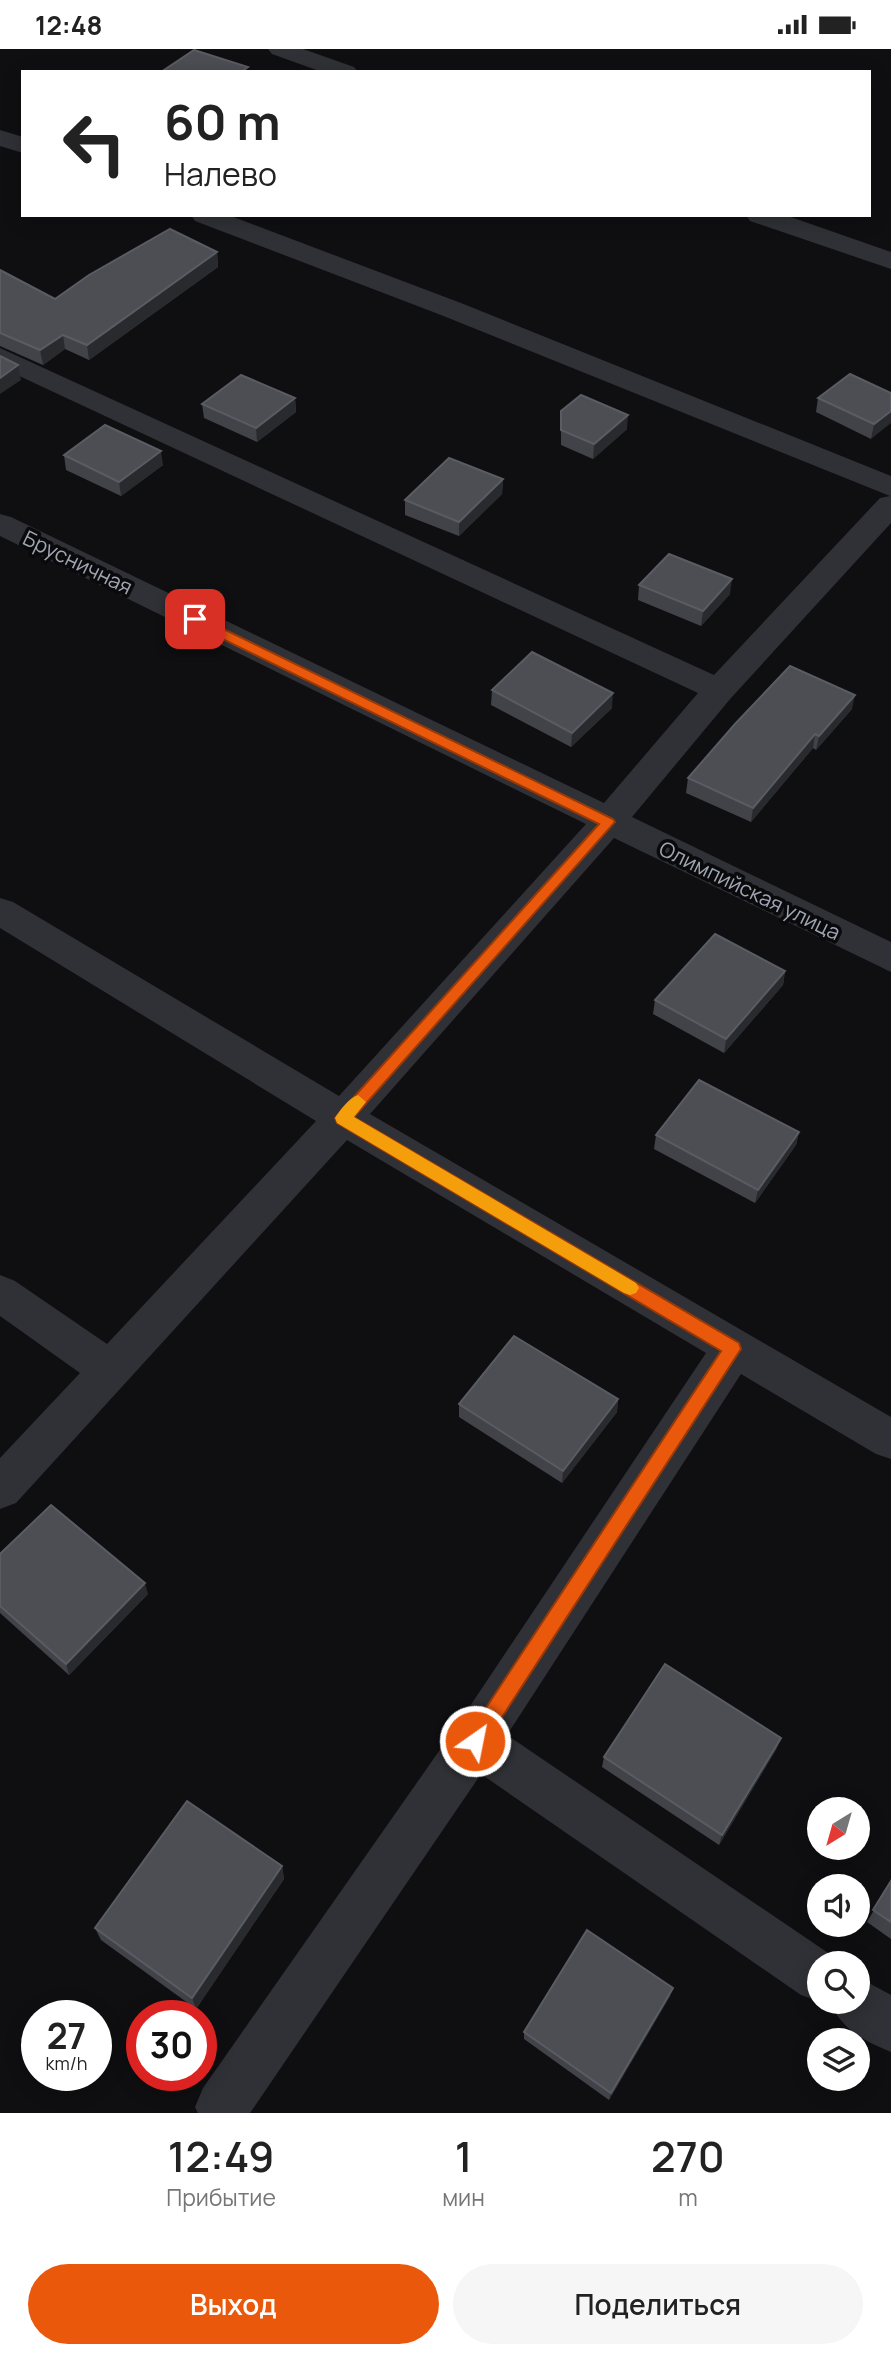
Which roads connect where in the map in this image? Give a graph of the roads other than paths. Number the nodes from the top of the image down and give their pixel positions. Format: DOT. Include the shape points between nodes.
graph roads {
  1 [pos="280,49"];
  2 [pos="340,70"];
  3 [pos="0,137"];
  4 [pos="21,145"];
  5 [pos="209,217"];
  6 [pos="765,217"];
  7 [pos="891,261"];
  8 [pos="0,356"];
  9 [pos="891,487"];
  10 [pos="891,505"];
  11 [pos="0,524"];
  12 [pos="719,690"];
  13 [pos="608,822"];
  14 [pos="0,911"];
  15 [pos="891,958"];
  16 [pos="343,1118"];
  17 [pos="0,1293"];
  18 [pos="733,1349"];
  19 [pos="110,1370"];
  20 [pos="891,1440"];
  21 [pos="0,1489"];
  22 [pos="475,1741"];
  23 [pos="807,1969"];
  24 [pos="870,2012"];
  25 [pos="891,2026"];
  26 [pos="222,2107"];
  1 -- 2 [label="street"];
  3 -- 4 [label="street"];
  5 -- 9 [label="street"];
  6 -- 7 [label="street"];
  8 -- 12 [label="street"];
  10 -- 12 [label="street"];
  11 -- 13 [label="street, Брусничная"];
  12 -- 13 [label="street"];
  13 -- 15 [label="street, Олимпийская улица"];
  13 -- 16 [label="street"];
  14 -- 16 [label="street"];
  16 -- 18 [label="street"];
  16 -- 19 [label="street"];
  17 -- 19 [label="street"];
  18 -- 20 [label="street"];
  18 -- 22 [label="street"];
  19 -- 21 [label="street"];
  22 -- 23 [label="street"];
  22 -- 26 [label="street"];
  24 -- 25 [label="street"];
}
